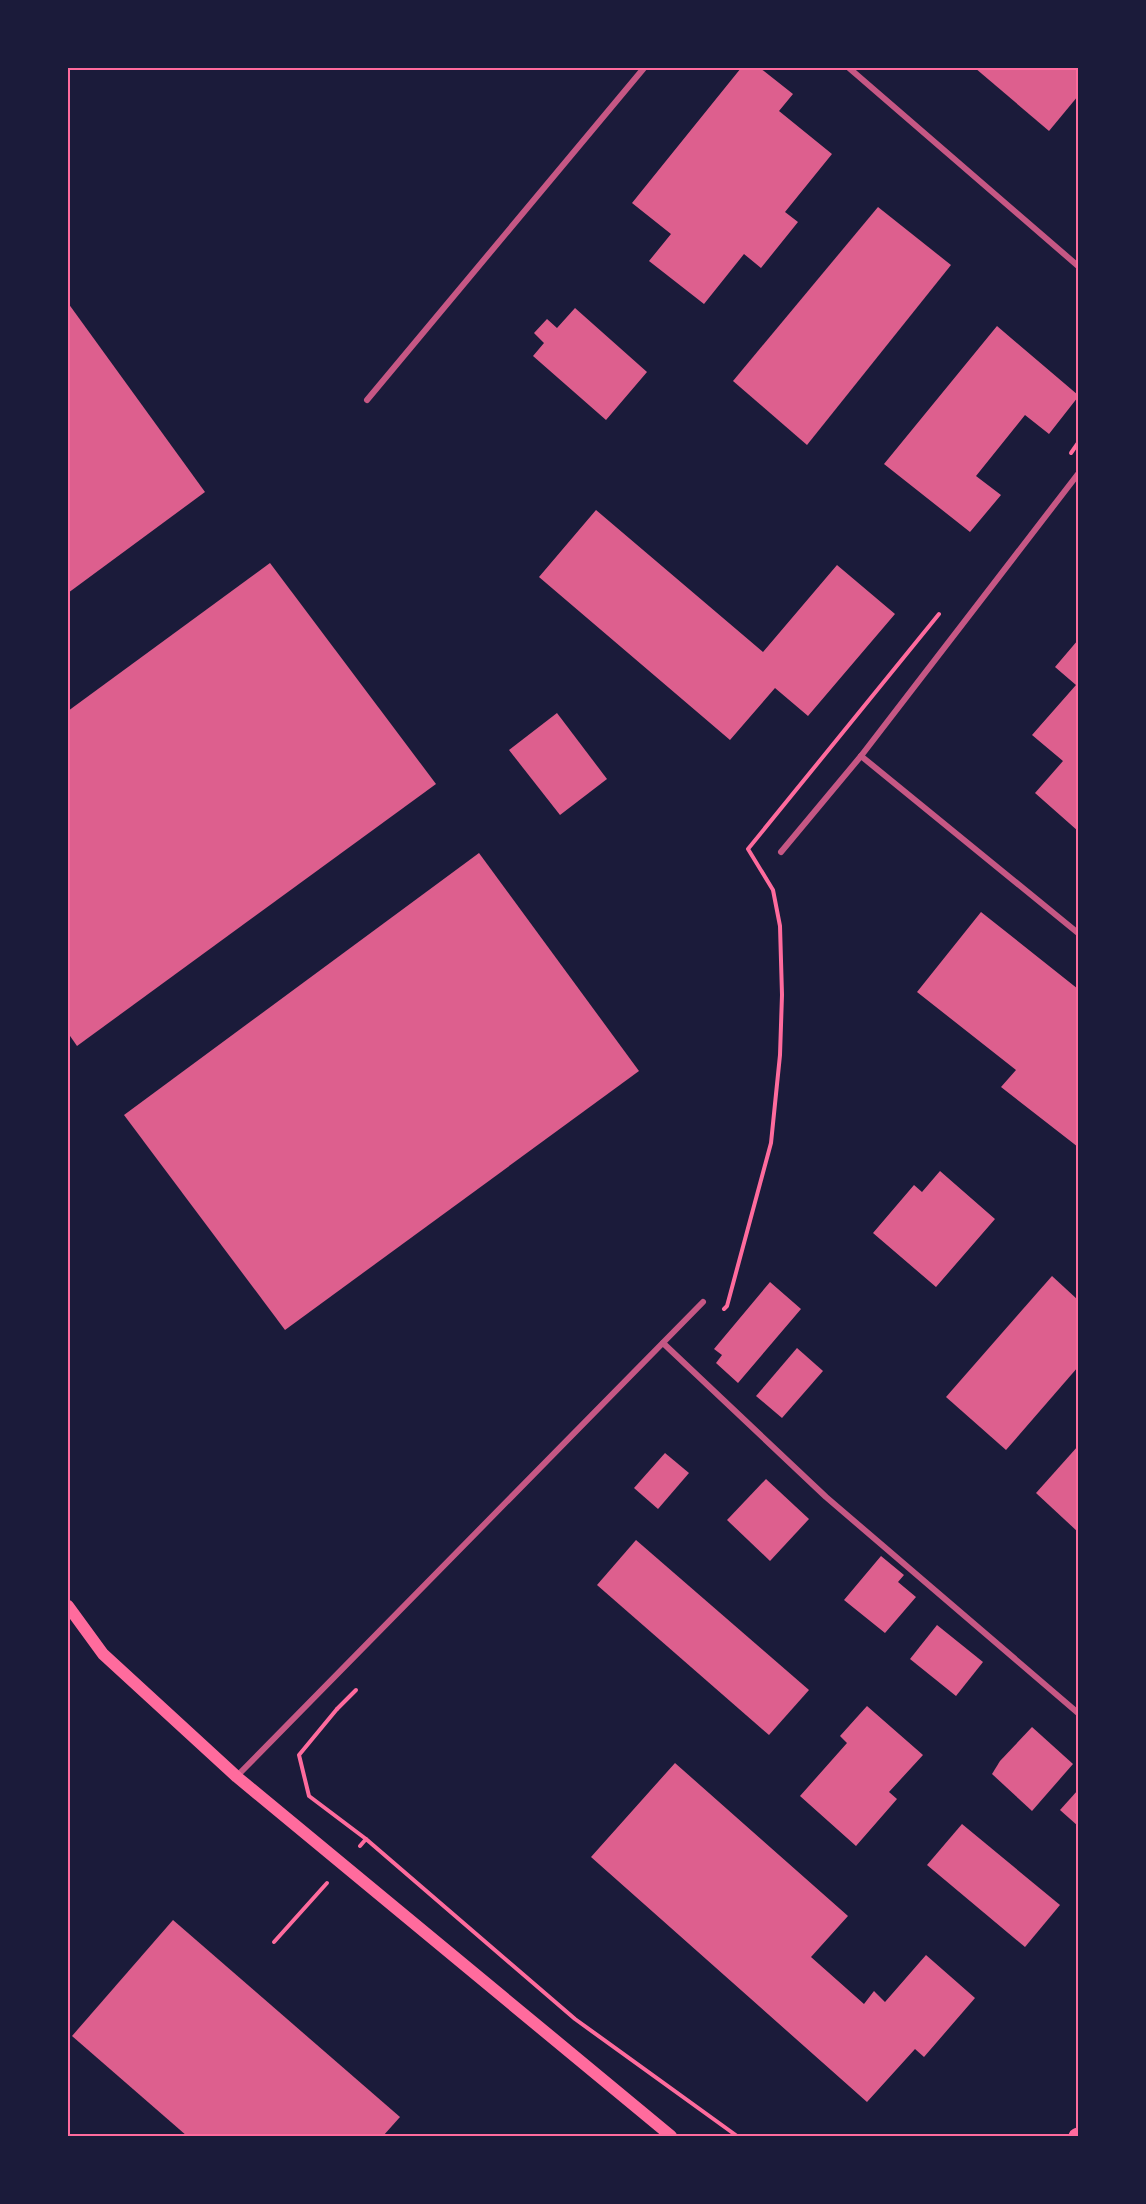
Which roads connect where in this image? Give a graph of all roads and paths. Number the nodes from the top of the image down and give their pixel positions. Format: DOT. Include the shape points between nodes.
graph roads {
  1 [pos="644,68"];
  2 [pos="849,68"];
  3 [pos="1078,266"];
  4 [pos="367,400"];
  5 [pos="1078,443"];
  6 [pos="1064,462"];
  7 [pos="1078,474"];
  8 [pos="943,609"];
  9 [pos="861,756"];
  10 [pos="781,852"];
  11 [pos="1078,933"];
  12 [pos="703,1302"];
  13 [pos="719,1315"];
  14 [pos="663,1343"];
  15 [pos="68,1606"];
  16 [pos="362,1684"];
  17 [pos="320,1692"];
  18 [pos="337,1709"];
  19 [pos="1078,1713"];
  20 [pos="237,1777"];
  21 [pos="366,1839"];
  22 [pos="670,2136"];
  1 -- 4 [label="street"];
  2 -- 3 [label="street"];
  5 -- 6 [label="path"];
  7 -- 9 [label="street"];
  8 -- 13 [label="path" via="748,849 773,890 780,926 780,1055 771,1143 727,1306"];
  9 -- 10 [label="street"];
  9 -- 11 [label="street"];
  12 -- 14 [label="street"];
  14 -- 17 [label="street"];
  14 -- 19 [label="street" via="826,1497"];
  15 -- 20 [label="main road" via="104,1654"];
  16 -- 18 [label="path"];
  17 -- 18 [label="path"];
  17 -- 20 [label="street"];
  18 -- 21 [label="path" via="299,1755 309,1796"];
  20 -- 22 [label="main road"];
}
